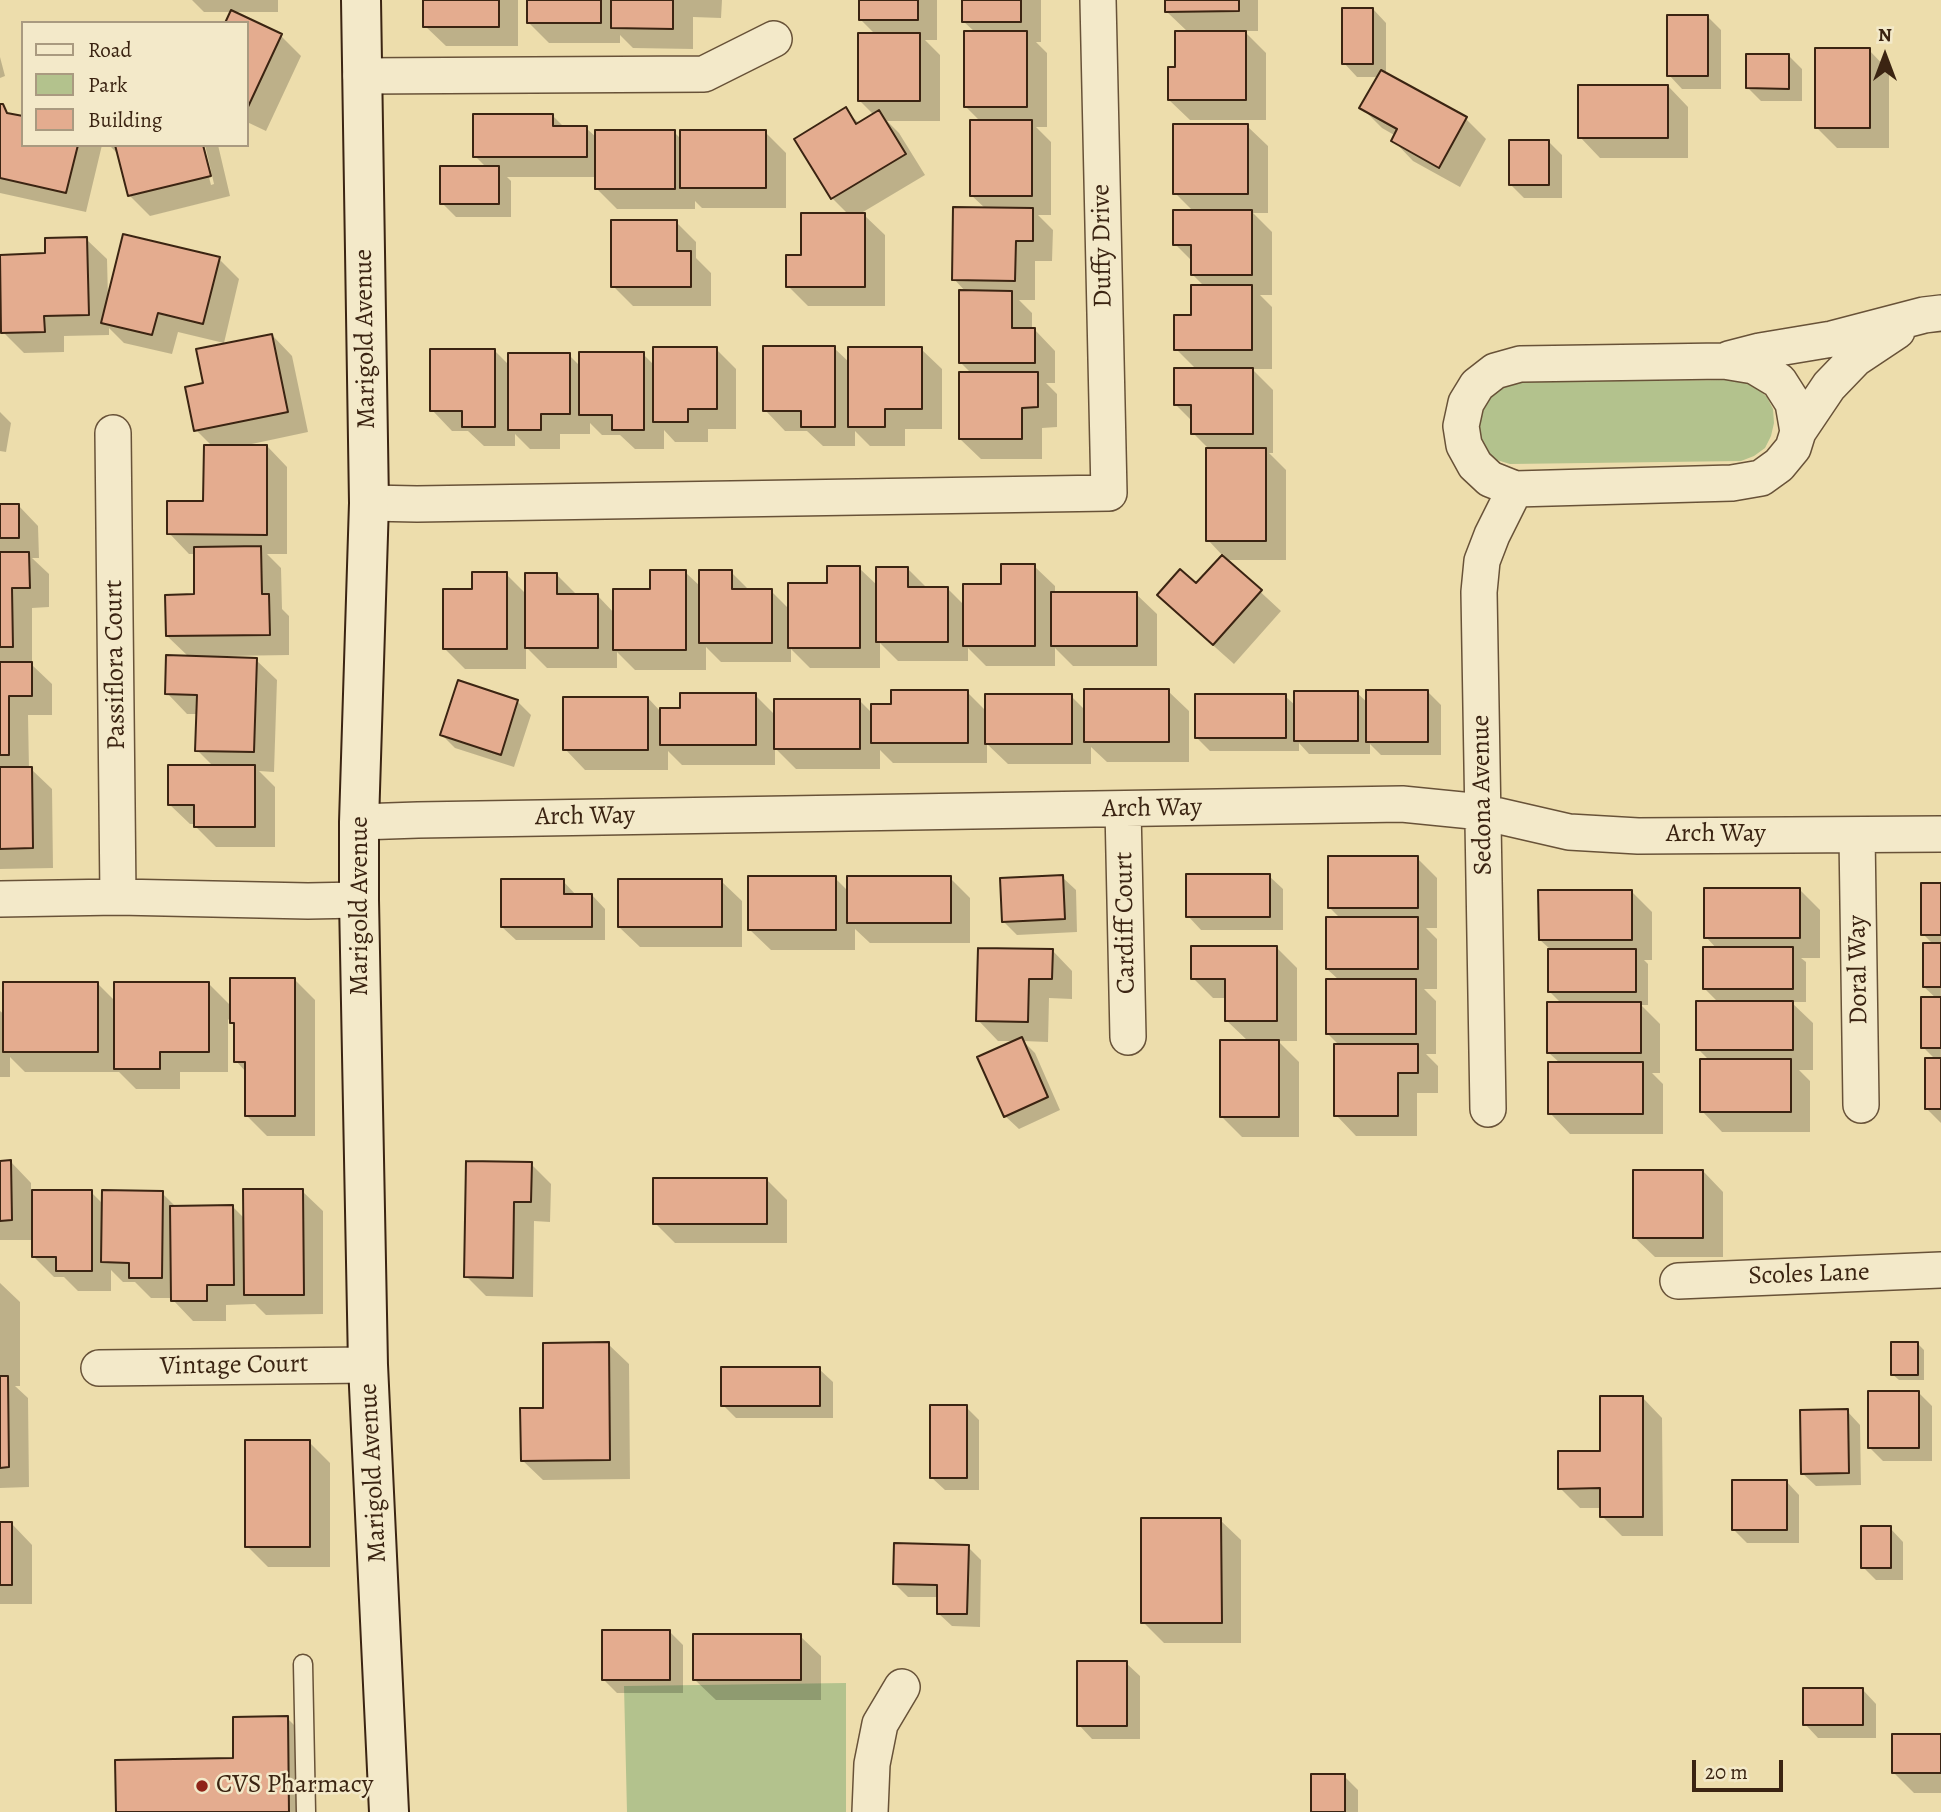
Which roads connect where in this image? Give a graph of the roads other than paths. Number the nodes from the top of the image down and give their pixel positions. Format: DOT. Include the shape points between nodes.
graph roads {
  1 [pos="361,0"];
  2 [pos="1098,0"];
  3 [pos="774,39"];
  4 [pos="361,76"];
  5 [pos="1933,314"];
  6 [pos="1724,361"];
  7 [pos="1798,432"];
  8 [pos="113,433"];
  9 [pos="1515,489"];
  10 [pos="369,503"];
  11 [pos="1123,809"];
  12 [pos="1482,812"];
  13 [pos="359,822"];
  14 [pos="1941,834"];
  15 [pos="1857,835"];
  16 [pos="118,897"];
  17 [pos="0,899"];
  18 [pos="359,900"];
  19 [pos="1128,1037"];
  20 [pos="1861,1105"];
  21 [pos="1488,1110"];
  22 [pos="1941,1270"];
  23 [pos="1678,1281"];
  24 [pos="369,1365"];
  25 [pos="99,1368"];
  26 [pos="303,1664"];
  27 [pos="902,1687"];
  28 [pos="306,1812"];
  29 [pos="389,1812"];
  30 [pos="870,1812"];
  1 -- 4 [label="street, Marigold Avenue"];
  2 -- 10 [label="street, Duffy Drive" via="1109,493"];
  3 -- 4 [label="street" via="704,74"];
  4 -- 10 [label="street, Marigold Avenue"];
  5 -- 6 [label="street"];
  5 -- 7 [label="street" via="1855,359 1829,386"];
  6 -- 7 [label="street" via="1754,366 1779,381 1793,403"];
  6 -- 9 [label="street" via="1520,364 1495,371 1466,403 1461,426 1464,444 1475,465 1490,479"];
  7 -- 9 [label="street" via="1793,448 1779,465 1752,480"];
  8 -- 16 [label="street, Passiflora Court"];
  9 -- 12 [label="street, Sedona Avenue" via="1482,561"];
  10 -- 13 [label="street, Marigold Avenue"];
  11 -- 12 [label="street, Arch Way" via="1402,804"];
  11 -- 13 [label="street, Arch Way"];
  11 -- 19 [label="street, Cardiff Court"];
  12 -- 15 [label="street, Arch Way" via="1569,832"];
  12 -- 21 [label="street, Sedona Avenue"];
  13 -- 18 [label="street, Marigold Avenue"];
  14 -- 15 [label="street, Arch Way"];
  15 -- 20 [label="street, Doral Way"];
  16 -- 17 [label="street"];
  16 -- 18 [label="street"];
  18 -- 24 [label="street, Marigold Avenue"];
  22 -- 23 [label="street, Scoles Lane"];
  24 -- 25 [label="street, Vintage Court"];
  24 -- 29 [label="street, Marigold Avenue"];
  26 -- 28 [label="lane"];
  27 -- 30 [label="street" via="880,1724"];
}
